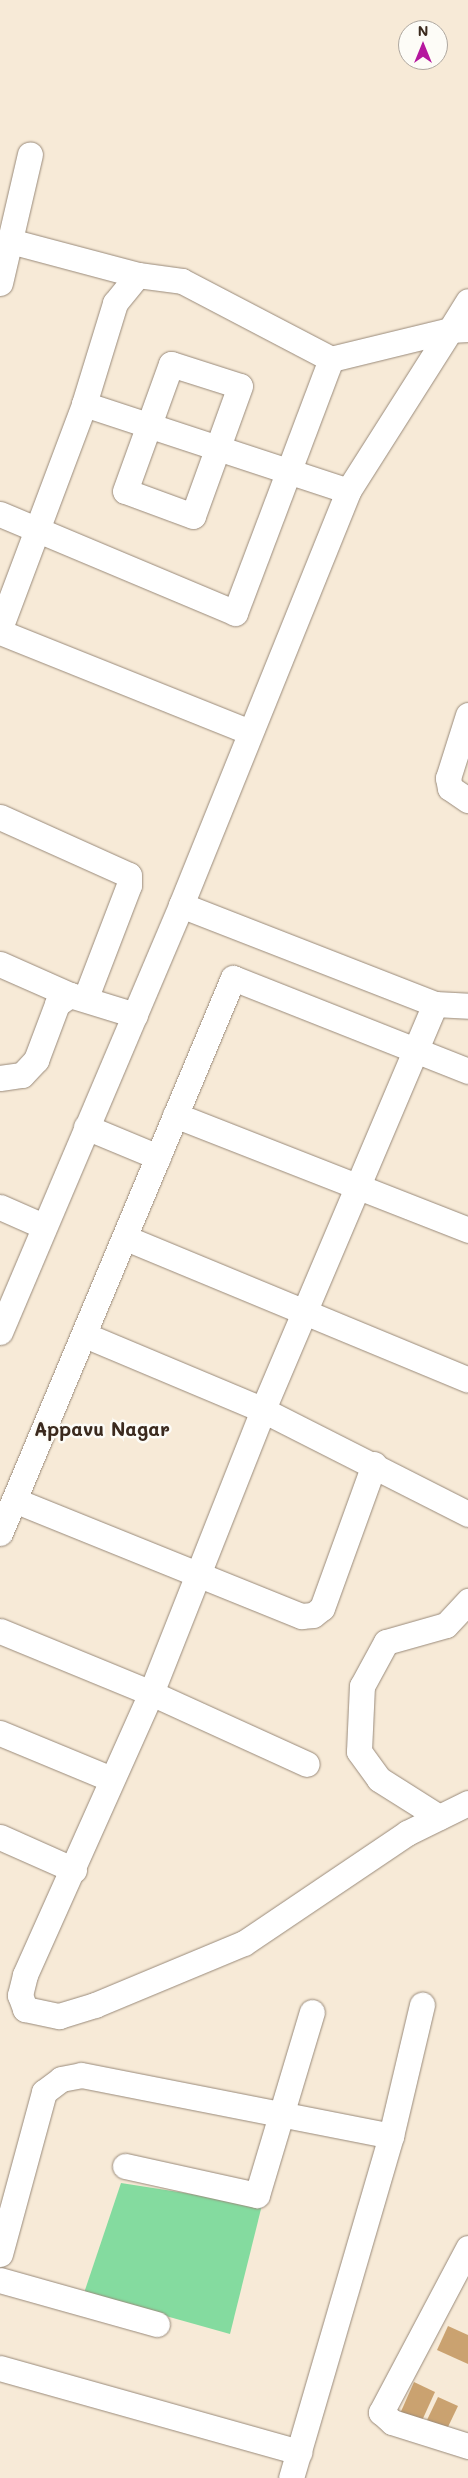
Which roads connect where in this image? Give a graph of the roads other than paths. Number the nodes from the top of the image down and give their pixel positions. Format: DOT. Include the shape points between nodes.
graph roads {
  1 [pos="30,154"];
  2 [pos="10,241"];
  3 [pos="138,275"];
  4 [pos="0,283"];
  5 [pos="468,301"];
  6 [pos="459,329"];
  7 [pos="331,359"];
  8 [pos="84,404"];
  9 [pos="152,426"];
  10 [pos="219,447"];
  11 [pos="288,473"];
  12 [pos="348,491"];
  13 [pos="0,514"];
  14 [pos="36,527"];
  15 [pos="0,630"];
  16 [pos="468,715"];
  17 [pos="248,731"];
  18 [pos="468,800"];
  19 [pos="0,817"];
  20 [pos="181,905"];
  21 [pos="0,964"];
  22 [pos="78,996"];
  23 [pos="435,1004"];
  24 [pos="468,1006"];
  25 [pos="135,1015"];
  26 [pos="414,1051"];
  27 [pos="468,1071"];
  28 [pos="0,1078"];
  29 [pos="175,1115"];
  30 [pos="86,1128"];
  31 [pos="158,1157"];
  32 [pos="358,1187"];
  33 [pos="0,1207"];
  34 [pos="43,1226"];
  35 [pos="468,1230"];
  36 [pos="126,1238"];
  37 [pos="304,1313"];
  38 [pos="0,1332"];
  39 [pos="85,1335"];
  40 [pos="468,1380"];
  41 [pos="263,1410"];
  42 [pos="374,1464"];
  43 [pos="14,1500"];
  44 [pos="468,1514"];
  45 [pos="0,1533"];
  46 [pos="199,1573"];
  47 [pos="468,1601"];
  48 [pos="0,1631"];
  49 [pos="151,1693"];
  50 [pos="0,1733"];
  51 [pos="307,1764"];
  52 [pos="111,1779"];
  53 [pos="468,1803"];
  54 [pos="439,1817"];
  55 [pos="0,1837"];
  56 [pos="74,1870"];
  57 [pos="10,1990"];
  58 [pos="422,2005"];
  59 [pos="312,2012"];
  60 [pos="280,2114"];
  61 [pos="392,2136"];
  62 [pos="125,2166"];
  63 [pos="468,2248"];
  64 [pos="0,2254"];
  65 [pos="0,2280"];
  66 [pos="157,2324"];
  67 [pos="0,2368"];
  68 [pos="468,2446"];
  69 [pos="299,2452"];
  70 [pos="291,2478"];
  1 -- 2 [label="street"];
  2 -- 3 [label="street"];
  2 -- 4 [label="street"];
  3 -- 7 [label="street" via="182,281"];
  3 -- 8 [label="street" via="115,303"];
  5 -- 6 [label="street"];
  6 -- 7 [label="street"];
  6 -- 12 [label="street"];
  7 -- 11 [label="street"];
  8 -- 9 [label="street"];
  8 -- 14 [label="street"];
  9 -- 10 [label="street"];
  9 -- 10 [label="street" via="171,364 240,386"];
  9 -- 10 [label="street" via="125,490 193,516"];
  10 -- 11 [label="street"];
  11 -- 12 [label="street"];
  11 -- 14 [label="street" via="235,613"];
  12 -- 17 [label="street"];
  13 -- 14 [label="street"];
  14 -- 15 [label="street"];
  15 -- 17 [label="street"];
  16 -- 18 [label="street" via="448,778 450,788"];
  17 -- 20 [label="street"];
  19 -- 22 [label="street" via="129,875 129,885"];
  20 -- 23 [label="street"];
  20 -- 25 [label="street"];
  21 -- 22 [label="street"];
  22 -- 25 [label="street"];
  22 -- 28 [label="street" via="57,1004 36,1060 22,1075"];
  23 -- 24 [label="street"];
  23 -- 26 [label="street"];
  25 -- 30 [label="street"];
  26 -- 27 [label="street"];
  26 -- 29 [label="street" via="233,978"];
  26 -- 32 [label="street"];
  29 -- 31 [label="street"];
  29 -- 32 [label="street"];
  30 -- 31 [label="street"];
  30 -- 34 [label="street"];
  31 -- 36 [label="street"];
  32 -- 35 [label="street"];
  32 -- 37 [label="street"];
  33 -- 34 [label="street"];
  34 -- 38 [label="street"];
  36 -- 37 [label="street"];
  36 -- 39 [label="street"];
  37 -- 40 [label="street"];
  37 -- 41 [label="street"];
  39 -- 41 [label="street"];
  39 -- 43 [label="street"];
  41 -- 42 [label="street"];
  41 -- 46 [label="street"];
  42 -- 44 [label="street"];
  42 -- 46 [label="street" via="322,1608 313,1615 301,1616"];
  43 -- 45 [label="street"];
  43 -- 46 [label="street"];
  46 -- 49 [label="street"];
  47 -- 54 [label="street" via="446,1625 386,1642 362,1686 360,1751 380,1779"];
  48 -- 49 [label="street"];
  49 -- 51 [label="street"];
  49 -- 52 [label="street"];
  50 -- 52 [label="street"];
  52 -- 56 [label="street"];
  53 -- 54 [label="street"];
  54 -- 57 [label="street" via="407,1833 235,1947 59,2016 25,2009"];
  55 -- 56 [label="street"];
  56 -- 57 [label="street" via="25,1975"];
  58 -- 61 [label="street"];
  59 -- 60 [label="street"];
  60 -- 61 [label="street"];
  60 -- 62 [label="street" via="256,2195"];
  60 -- 64 [label="street" via="81,2075 61,2079 44,2092"];
  61 -- 69 [label="street"];
  63 -- 68 [label="street" via="381,2412 392,2422"];
  65 -- 66 [label="street"];
  67 -- 69 [label="street"];
  69 -- 70 [label="street"];
}
